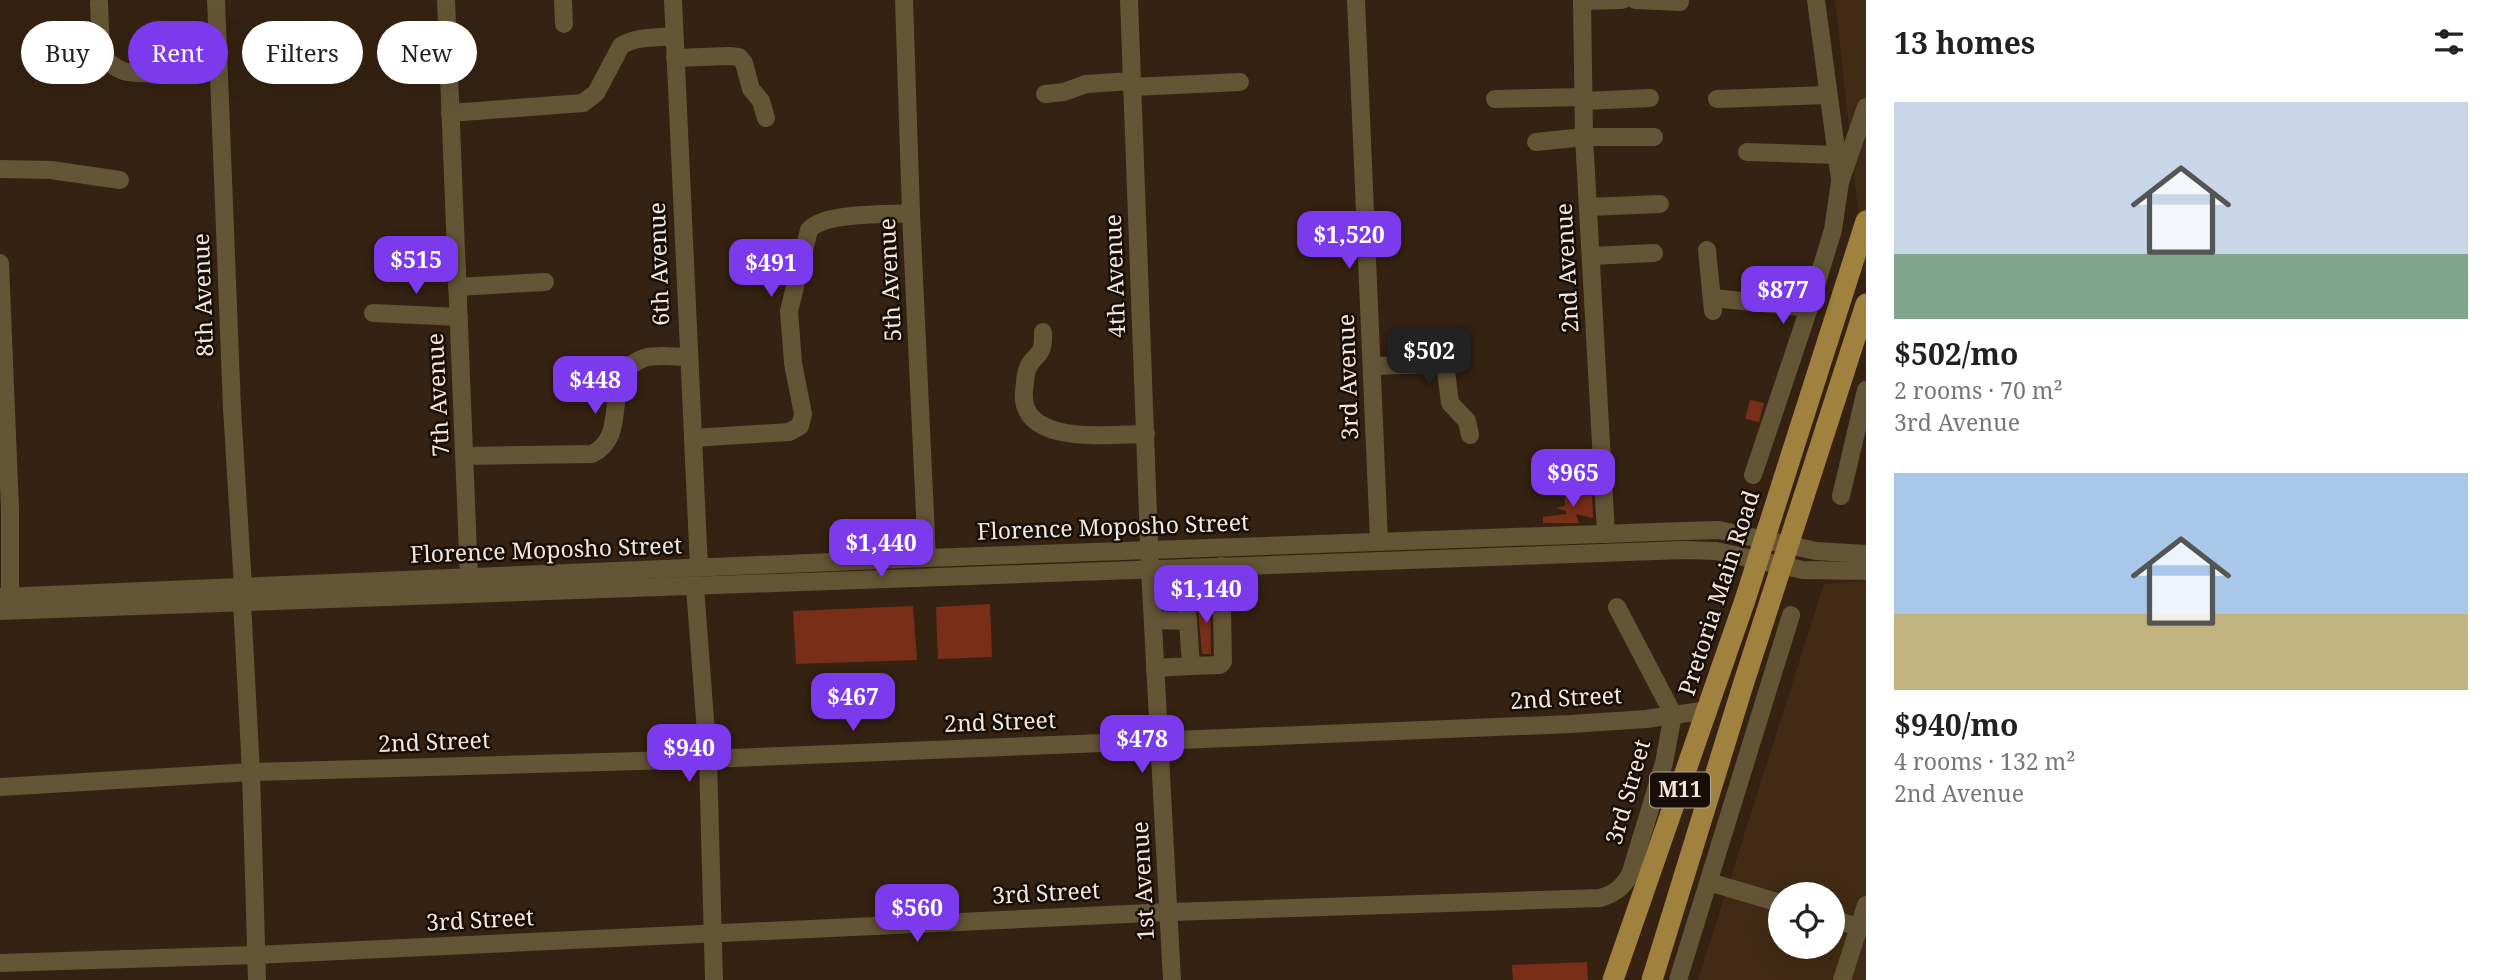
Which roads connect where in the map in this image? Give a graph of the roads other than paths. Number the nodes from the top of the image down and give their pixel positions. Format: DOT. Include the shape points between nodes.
graph roads {
  1 [pos="216,0"];
  2 [pos="446,0"];
  3 [pos="563,0"];
  4 [pos="673,0"];
  5 [pos="904,0"];
  6 [pos="1129,0"];
  7 [pos="1356,0"];
  8 [pos="1582,0"];
  9 [pos="1622,0"];
  10 [pos="1635,0"];
  11 [pos="1816,0"];
  12 [pos="1680,2"];
  13 [pos="99,3"];
  14 [pos="217,21"];
  15 [pos="564,24"];
  16 [pos="674,36"];
  17 [pos="675,58"];
  18 [pos="128,70"];
  19 [pos="1240,82"];
  20 [pos="219,84"];
  21 [pos="1132,84"];
  22 [pos="1045,94"];
  23 [pos="1828,95"];
  24 [pos="1650,98"];
  25 [pos="1584,99"];
  26 [pos="1717,99"];
  27 [pos="1495,100"];
  28 [pos="1866,107"];
  29 [pos="450,113"];
  30 [pos="766,118"];
  31 [pos="1584,137"];
  32 [pos="1654,137"];
  33 [pos="1536,142"];
  34 [pos="1747,152"];
  35 [pos="1837,155"];
  36 [pos="0,170"];
  37 [pos="120,180"];
  38 [pos="1840,182"];
  39 [pos="1660,204"];
  40 [pos="1588,207"];
  41 [pos="911,213"];
  42 [pos="1866,220"];
  43 [pos="1707,250"];
  44 [pos="1654,253"];
  45 [pos="404,256"];
  46 [pos="1591,256"];
  47 [pos="0,263"];
  48 [pos="457,278"];
  49 [pos="545,282"];
  50 [pos="1866,304"];
  51 [pos="1809,308"];
  52 [pos="373,313"];
  53 [pos="458,317"];
  54 [pos="1043,332"];
  55 [pos="688,357"];
  56 [pos="1372,366"];
  57 [pos="1866,390"];
  58 [pos="3,421"];
  59 [pos="1146,434"];
  60 [pos="1470,435"];
  61 [pos="693,439"];
  62 [pos="465,456"];
  63 [pos="1753,475"];
  64 [pos="1841,496"];
  65 [pos="1606,534"];
  66 [pos="1379,541"];
  67 [pos="1789,544"];
  68 [pos="1150,550"];
  69 [pos="1761,550"];
  70 [pos="1866,554"];
  71 [pos="928,558"];
  72 [pos="1783,565"];
  73 [pos="1221,566"];
  74 [pos="699,568"];
  75 [pos="1150,569"];
  76 [pos="1866,571"];
  77 [pos="469,578"];
  78 [pos="695,587"];
  79 [pos="242,594"];
  80 [pos="1210,600"];
  81 [pos="3,602"];
  82 [pos="1617,607"];
  83 [pos="1791,615"];
  84 [pos="1153,620"];
  85 [pos="1188,621"];
  86 [pos="1191,666"];
  87 [pos="1155,668"];
  88 [pos="1743,685"];
  89 [pos="1770,690"];
  90 [pos="1708,710"];
  91 [pos="1673,714"];
  92 [pos="1158,739"];
  93 [pos="708,759"];
  94 [pos="251,772"];
  95 [pos="0,787"];
  96 [pos="1709,882"];
  97 [pos="1768,899"];
  98 [pos="1866,905"];
  99 [pos="1170,912"];
  100 [pos="1845,923"];
  101 [pos="1858,927"];
  102 [pos="712,935"];
  103 [pos="256,955"];
  104 [pos="0,963"];
  105 [pos="257,980"];
  106 [pos="714,980"];
  107 [pos="1172,980"];
  108 [pos="1613,980"];
  109 [pos="1652,980"];
  110 [pos="1678,980"];
  111 [pos="1842,980"];
  1 -- 14 [label="street, 8th Avenue"];
  2 -- 29 [label="street, 7th Avenue"];
  3 -- 15 [label="street"];
  4 -- 16 [label="street, 6th Avenue"];
  5 -- 41 [label="street, 5th Avenue"];
  6 -- 21 [label="street, 4th Avenue"];
  7 -- 56 [label="street, 3rd Avenue"];
  8 -- 9 [label="street"];
  8 -- 25 [label="street, 2nd Avenue"];
  10 -- 12 [label="street"];
  11 -- 23 [label="street"];
  13 -- 18 [label="street" via="104,58"];
  16 -- 17 [label="street, 6th Avenue"];
  16 -- 29 [label="street" via="628,41 621,46 596,93 583,103"];
  17 -- 30 [label="street" via="738,57"];
  17 -- 55 [label="street, 6th Avenue"];
  19 -- 21 [label="street"];
  20 -- 79 [label="street, 8th Avenue"];
  21 -- 22 [label="street" via="1086,84"];
  21 -- 59 [label="street, 4th Avenue"];
  23 -- 26 [label="street"];
  23 -- 35 [label="street"];
  24 -- 25 [label="street"];
  25 -- 27 [label="street"];
  25 -- 31 [label="street, 2nd Avenue"];
  28 -- 38 [label="street"];
  29 -- 48 [label="street, 7th Avenue"];
  31 -- 32 [label="street"];
  31 -- 33 [label="street"];
  31 -- 40 [label="street, 2nd Avenue"];
  34 -- 35 [label="street"];
  35 -- 38 [label="street"];
  36 -- 37 [label="street" via="51,170"];
  38 -- 51 [label="street" via="1833,230"];
  39 -- 40 [label="street"];
  40 -- 46 [label="street, 2nd Avenue"];
  41 -- 61 [label="street" via="829,219 809,230 789,311 803,414 800,426 789,432"];
  41 -- 71 [label="street, 5th Avenue"];
  42 -- 69 [label="main road, Pretoria Main Road / M11"];
  43 -- 51 [label="street" via="1713,305 1763,301"];
  44 -- 46 [label="street"];
  45 -- 48 [label="street" via="417,256"];
  46 -- 65 [label="street, 2nd Avenue"];
  47 -- 58 [label="street"];
  48 -- 49 [label="street"];
  48 -- 53 [label="street, 7th Avenue"];
  50 -- 67 [label="main road, M11"];
  51 -- 63 [label="street"];
  52 -- 53 [label="street"];
  53 -- 62 [label="street, 7th Avenue"];
  54 -- 59 [label="street" via="1042,352 1027,370 1024,399 1027,413 1036,422 1071,434"];
  55 -- 61 [label="street, 6th Avenue"];
  55 -- 62 [label="street" via="653,356 628,370 617,386 611,437 592,454"];
  56 -- 60 [label="street" via="1442,366 1450,403 1467,421"];
  56 -- 66 [label="street, 3rd Avenue"];
  57 -- 64 [label="street"];
  58 -- 81 [label="street"];
  59 -- 68 [label="street, 4th Avenue"];
  61 -- 74 [label="street, 6th Avenue"];
  62 -- 77 [label="street, 7th Avenue"];
  65 -- 66 [label="street, Florence Moposho Street"];
  65 -- 69 [label="street, Florence Moposho Street" via="1719,530"];
  66 -- 68 [label="street, Florence Moposho Street"];
  67 -- 69 [label="street"];
  67 -- 70 [label="street" via="1825,553"];
  67 -- 72 [label="main road, M11"];
  68 -- 71 [label="street, Florence Moposho Street"];
  68 -- 75 [label="street, 4th Avenue"];
  69 -- 72 [label="street"];
  69 -- 73 [label="street, Florence Moposho Street"];
  69 -- 90 [label="main road, Pretoria Main Road / M11"];
  71 -- 74 [label="street, Florence Moposho Street"];
  72 -- 76 [label="street" via="1803,570"];
  72 -- 88 [label="main road, M11"];
  73 -- 75 [label="street, Florence Moposho Street"];
  73 -- 80 [label="street"];
  74 -- 77 [label="street, Florence Moposho Street"];
  75 -- 78 [label="street, Florence Moposho Street"];
  75 -- 84 [label="street, 1st Avenue"];
  77 -- 79 [label="street, Florence Moposho Street"];
  78 -- 79 [label="street, Florence Moposho Street"];
  78 -- 93 [label="street"];
  79 -- 81 [label="street, Florence Moposho Street"];
  79 -- 94 [label="street"];
  80 -- 85 [label="street" via="1188,600"];
  80 -- 86 [label="street" via="1223,662"];
  82 -- 91 [label="street"];
  83 -- 89 [label="street"];
  84 -- 85 [label="street"];
  84 -- 87 [label="street, 1st Avenue"];
  85 -- 86 [label="street"];
  86 -- 87 [label="street"];
  87 -- 92 [label="street, 1st Avenue"];
  88 -- 89 [label="street"];
  88 -- 109 [label="main road, M11"];
  89 -- 96 [label="street"];
  90 -- 91 [label="street, 2nd Street"];
  90 -- 108 [label="main road, Pretoria Main Road / M11"];
  91 -- 92 [label="street, 2nd Street" via="1571,724"];
  91 -- 99 [label="street, 3rd Street" via="1664,763 1630,875 1613,894 1587,900"];
  92 -- 93 [label="street, 2nd Street"];
  92 -- 99 [label="street, 1st Avenue"];
  93 -- 94 [label="street, 2nd Street"];
  93 -- 102 [label="street"];
  94 -- 95 [label="street, 2nd Street"];
  94 -- 103 [label="street"];
  96 -- 97 [label="street"];
  96 -- 110 [label="street"];
  98 -- 101 [label="street"];
  99 -- 102 [label="street, 3rd Street"];
  99 -- 107 [label="street, 1st Avenue"];
  100 -- 101 [label="street"];
  101 -- 111 [label="street"];
  102 -- 103 [label="street, 3rd Street"];
  102 -- 106 [label="street"];
  103 -- 104 [label="street, 3rd Street"];
  103 -- 105 [label="street"];
}
